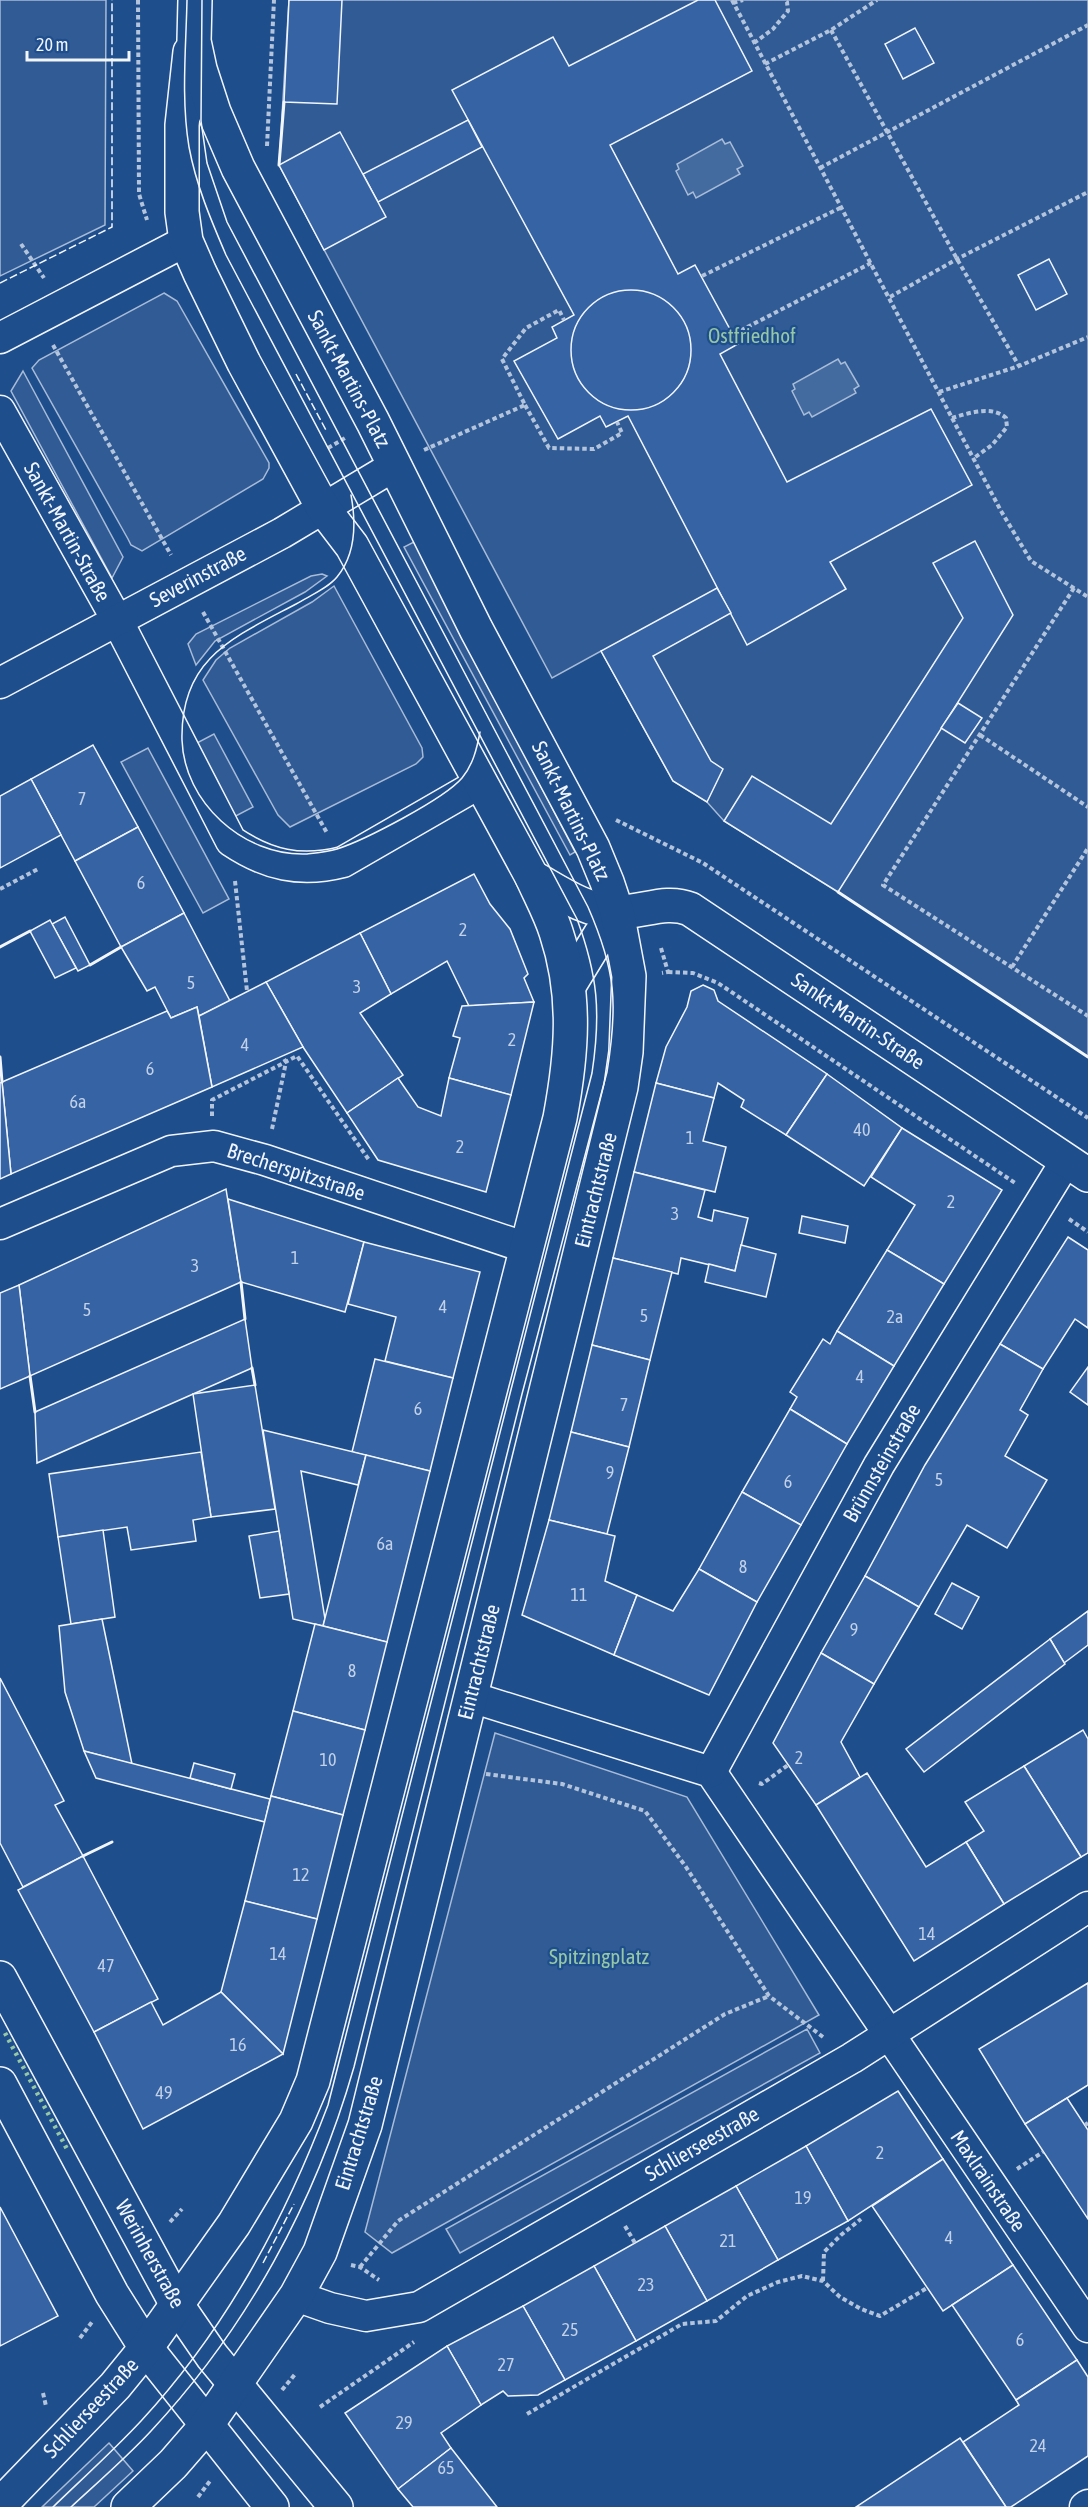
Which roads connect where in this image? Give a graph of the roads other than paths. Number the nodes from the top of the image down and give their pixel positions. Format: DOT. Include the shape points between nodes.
graph roads {
  1 [pos="194,15"];
  2 [pos="186,241"];
  3 [pos="0,338"];
  4 [pos="0,411"];
  5 [pos="394,466"];
  6 [pos="323,508"];
  7 [pos="117,620"];
  8 [pos="0,683"];
  9 [pos="480,783"];
  10 [pos="532,877"];
  11 [pos="617,912"];
  12 [pos="570,984"];
  13 [pos="1077,1168"];
  14 [pos="0,1224"];
  15 [pos="527,1248"];
  16 [pos="471,1697"];
  17 [pos="711,1772"];
  18 [pos="1088,1907"];
  19 [pos="0,1978"];
  20 [pos="889,2034"];
  21 [pos="0,2084"];
  22 [pos="296,2296"];
  23 [pos="177,2305"];
  24 [pos="1088,2327"];
  25 [pos="146,2348"];
  26 [pos="237,2385"];
  27 [pos="206,2426"];
  28 [pos="0,2505"];
  29 [pos="128,2507"];
  30 [pos="272,2507"];
  31 [pos="336,2507"];
  1 -- 2 [label="main road, Sankt-Martins-Platz" via="182,125"];
  1 -- 5 [label="main road, Sankt-Martins-Platz" via="200,69 234,159"];
  2 -- 3 [label="street"];
  2 -- 6 [label="main road, Sankt-Martins-Platz" via="243,363"];
  4 -- 7 [label="street, Sankt-Martin-Straße"];
  5 -- 6 [label="street, Severinstraße"];
  5 -- 11 [label="main road, Sankt-Martins-Platz" via="593,848"];
  6 -- 7 [label="street, Severinstraße"];
  6 -- 9 [label="main road, Sankt-Martins-Platz" via="352,546"];
  7 -- 8 [label="street, Severinstraße"];
  7 -- 9 [label="street" via="231,841 252,855 283,866 322,867 343,862"];
  9 -- 10 [label="main road, Sankt-Martins-Platz"];
  10 -- 11 [label="main road, Sankt-Martin-Straße" via="588,907"];
  10 -- 12 [label="main road" via="556,931"];
  11 -- 12 [label="main road"];
  11 -- 13 [label="main road, Sankt-Martin-Straße" via="678,905 690,909"];
  11 -- 16 [label="main road, Eintrachtstraße" via="629,976 621,1087"];
  12 -- 15 [label="main road" via="569,1072"];
  13 -- 17 [label="street, Brünnsteinstraße" via="1041,1201 879,1465"];
  14 -- 15 [label="street, Brecherspitzstraße" via="171,1151 214,1146"];
  15 -- 23 [label="main road" via="312,2081 296,2121 274,2159"];
  16 -- 17 [label="street"];
  16 -- 22 [label="main road, Eintrachtstraße" via="365,2125 320,2252"];
  17 -- 20 [label="street"];
  18 -- 20 [label="street, Schlierseestraße"];
  19 -- 23 [label="main road, Werinherstraße"];
  20 -- 22 [label="street, Schlierseestraße" via="419,2307 366,2316"];
  20 -- 24 [label="street, Maxlrainstraße"];
  21 -- 25 [label="main road" via="112,2294"];
  22 -- 26 [label="main road, Eintrachtstraße"];
  23 -- 25 [label="main road, Schlierseestraße"];
  23 -- 26 [label="main road, Werinherstraße"];
  25 -- 27 [label="main road"];
  25 -- 28 [label="main road, Schlierseestraße" via="115,2386"];
  26 -- 27 [label="main road"];
  26 -- 31 [label="main road, Werinherstraße"];
  27 -- 29 [label="main road"];
  27 -- 30 [label="main road"];
}
